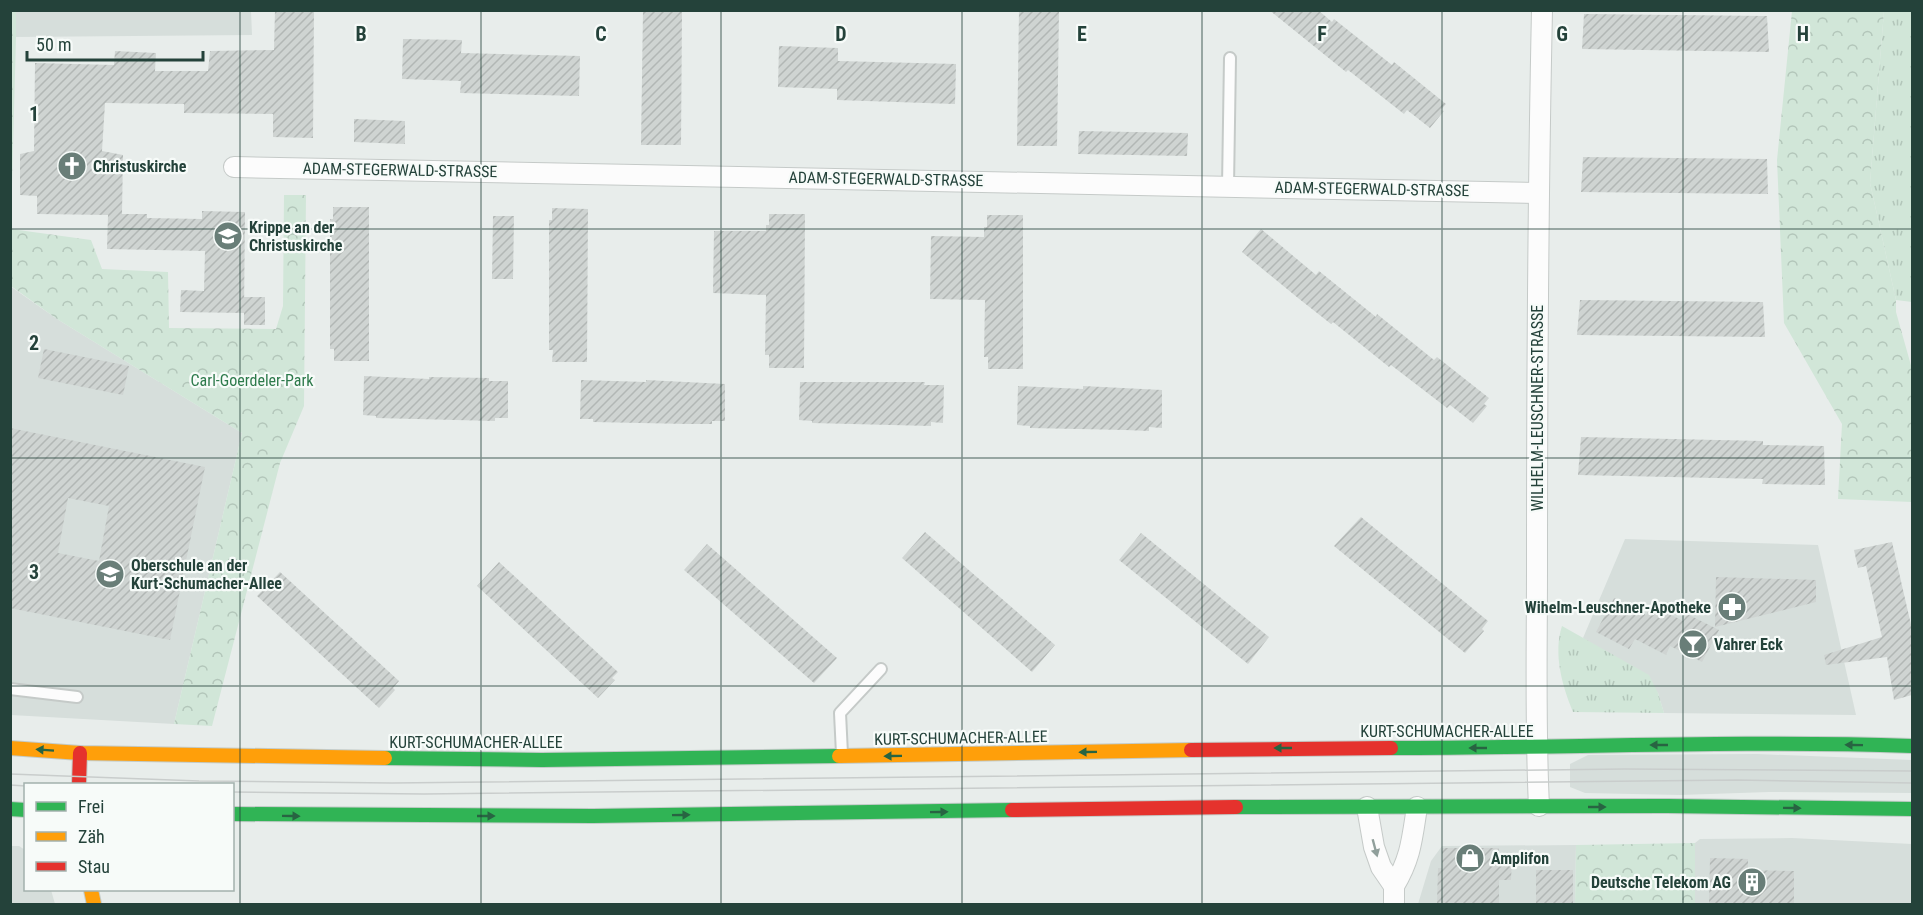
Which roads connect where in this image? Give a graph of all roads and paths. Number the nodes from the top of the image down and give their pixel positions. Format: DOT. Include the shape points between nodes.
graph roads {
  1 [pos="1542,10"];
  2 [pos="1230,58"];
  3 [pos="234,167"];
  4 [pos="1228,186"];
  5 [pos="1538,192"];
  6 [pos="881,669"];
  7 [pos="10,689"];
  8 [pos="77,697"];
  9 [pos="1912,746"];
  10 [pos="10,748"];
  11 [pos="1536,748"];
  12 [pos="80,753"];
  13 [pos="842,757"];
  14 [pos="79,783"];
  15 [pos="1539,806"];
  16 [pos="1367,807"];
  17 [pos="1417,807"];
  18 [pos="1912,809"];
  19 [pos="234,814"];
  20 [pos="1394,895"];
  1 -- 5 [label="street, WILHELM-LEUSCHNER-STRASSE"];
  2 -- 4 [label="lane"];
  3 -- 4 [label="street, ADAM-STEGERWALD-STRASSE"];
  4 -- 5 [label="street, ADAM-STEGERWALD-STRASSE"];
  5 -- 11 [label="street, WILHELM-LEUSCHNER-STRASSE"];
  6 -- 13 [label="lane" via="840,712"];
  7 -- 8 [label="lane"];
  9 -- 11 [label="street, KURT-SCHUMACHER-ALLEE, one-way"];
  12 -- 10 [label="street, KURT-SCHUMACHER-ALLEE, one-way"];
  11 -- 13 [label="street, KURT-SCHUMACHER-ALLEE, one-way" via="1221,749"];
  11 -- 15 [label="street, WILHELM-LEUSCHNER-STRASSE"];
  12 -- 13 [label="street, KURT-SCHUMACHER-ALLEE" via="542,760"];
  12 -- 14 [label="street"];
  15 -- 17 [label="street"];
  15 -- 18 [label="street, one-way"];
  16 -- 17 [label="street"];
  19 -- 16 [label="street, one-way" via="593,816"];
  16 -- 20 [label="street, one-way" via="1374,847"];
  17 -- 20 [label="street" via="1408,857"];
}
